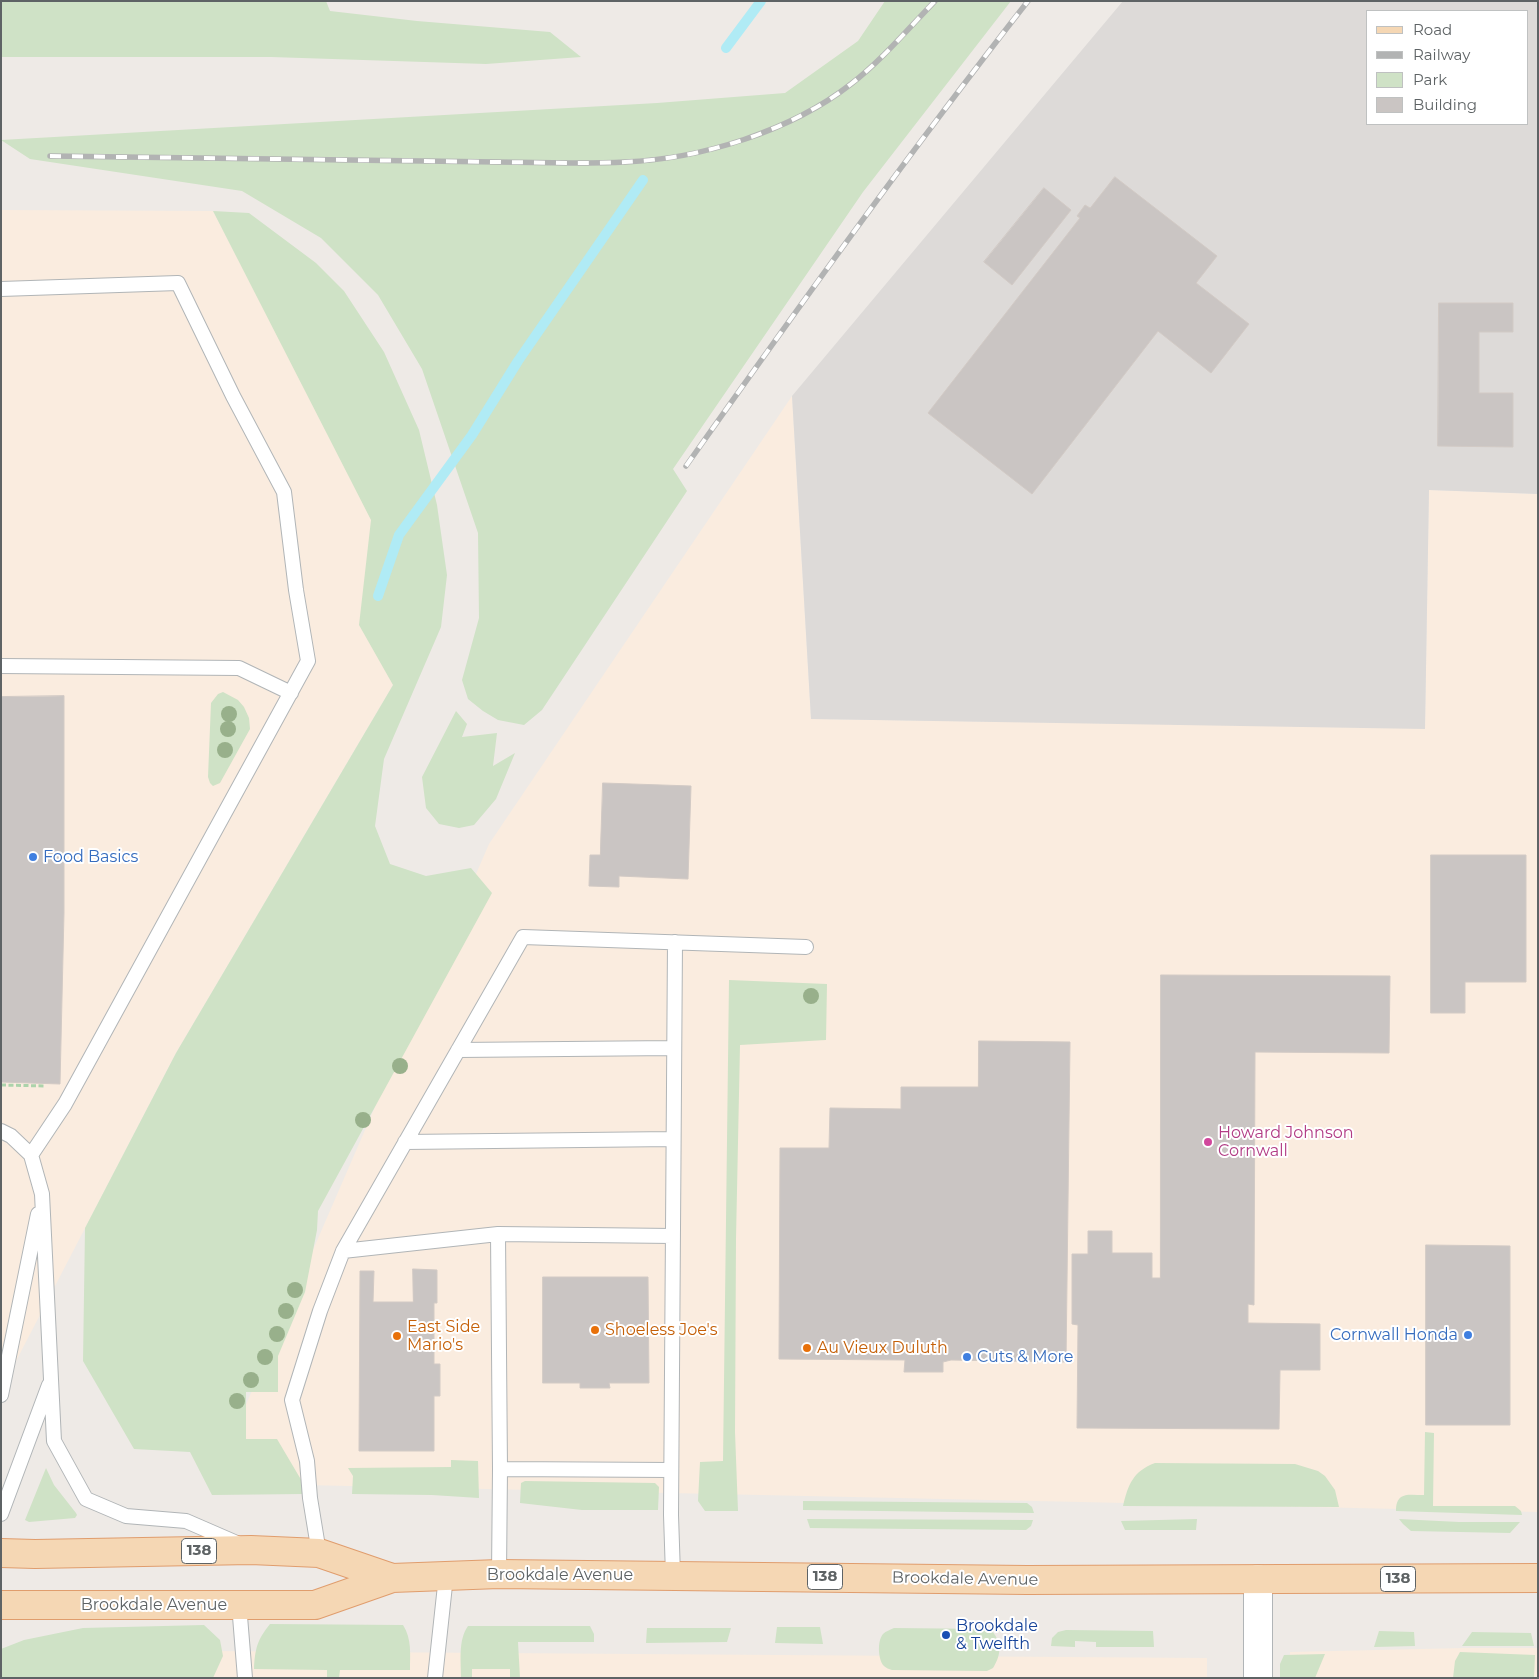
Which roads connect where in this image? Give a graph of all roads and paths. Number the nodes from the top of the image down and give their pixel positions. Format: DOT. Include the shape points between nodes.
graph roads {
  1 [pos="1,289"];
  2 [pos="1,666"];
  3 [pos="291,693"];
  4 [pos="675,942"];
  5 [pos="806,947"];
  6 [pos="674,1048"];
  7 [pos="458,1050"];
  8 [pos="1,1085"];
  9 [pos="74,1087"];
  10 [pos="1,1131"];
  11 [pos="673,1140"];
  12 [pos="405,1142"];
  13 [pos="31,1155"];
  14 [pos="42,1194"];
  15 [pos="498,1234"];
  16 [pos="673,1236"];
  17 [pos="343,1251"];
  18 [pos="52,1377"];
  19 [pos="1,1394"];
  20 [pos="500,1469"];
  21 [pos="671,1470"];
  22 [pos="1,1514"];
  23 [pos="251,1550"];
  24 [pos="1,1553"];
  25 [pos="319,1553"];
  26 [pos="499,1574"];
  27 [pos="673,1575"];
  28 [pos="446,1576"];
  29 [pos="392,1578"];
  30 [pos="1538,1578"];
  31 [pos="1258,1579"];
  32 [pos="239,1604"];
  33 [pos="14,1605"];
  34 [pos="245,1678"];
  35 [pos="434,1678"];
  36 [pos="1258,1678"];
  1 -- 3 [label="lane" via="178,283 284,492 308,661"];
  2 -- 3 [label="lane" via="239,668"];
  3 -- 9 [label="lane"];
  4 -- 5 [label="lane"];
  4 -- 6 [label="lane"];
  4 -- 7 [label="lane" via="523,937"];
  6 -- 7 [label="lane"];
  6 -- 11 [label="lane"];
  7 -- 12 [label="lane"];
  8 -- 9 [label="path"];
  9 -- 13 [label="lane"];
  10 -- 13 [label="lane"];
  11 -- 12 [label="lane"];
  11 -- 16 [label="lane"];
  12 -- 17 [label="lane"];
  13 -- 14 [label="lane"];
  14 -- 18 [label="lane"];
  14 -- 19 [label="lane"];
  15 -- 16 [label="lane"];
  15 -- 17 [label="lane"];
  15 -- 20 [label="lane"];
  16 -- 21 [label="lane"];
  17 -- 25 [label="lane" via="292,1400 308,1461"];
  18 -- 22 [label="lane"];
  18 -- 23 [label="lane" via="54,1441 86,1500 126,1516 186,1521"];
  20 -- 21 [label="lane"];
  20 -- 26 [label="lane"];
  21 -- 27 [label="lane"];
  23 -- 24 [label="main road, Brookdale Avenue / 138"];
  23 -- 25 [label="main road, Brookdale Avenue / 138"];
  25 -- 29 [label="main road, Brookdale Avenue / 138"];
  26 -- 27 [label="main road, Brookdale Avenue / 138"];
  26 -- 28 [label="main road, Brookdale Avenue / 138"];
  27 -- 31 [label="main road, Brookdale Avenue / 138" via="1027,1580"];
  28 -- 29 [label="main road, Brookdale Avenue / 138"];
  28 -- 35 [label="lane"];
  29 -- 32 [label="main road, Brookdale Avenue / 138" via="315,1605"];
  30 -- 31 [label="main road, Brookdale Avenue / 138"];
  31 -- 36 [label="street"];
  32 -- 33 [label="main road, Brookdale Avenue / 138"];
  32 -- 34 [label="lane"];
}
